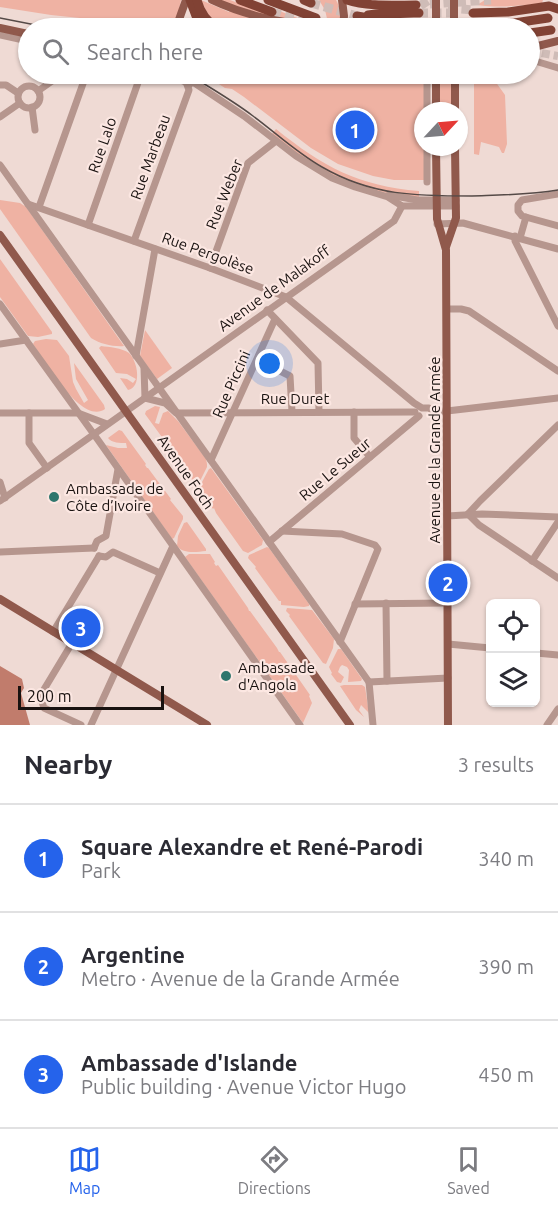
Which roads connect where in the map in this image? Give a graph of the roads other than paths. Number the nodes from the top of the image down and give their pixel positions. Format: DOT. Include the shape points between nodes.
graph roads {
  1 [pos="188,0"];
  2 [pos="197,0"];
  3 [pos="212,0"];
  4 [pos="240,0"];
  5 [pos="268,0"];
  6 [pos="342,0"];
  7 [pos="347,0"];
  8 [pos="436,0"];
  9 [pos="454,0"];
  10 [pos="558,9"];
  11 [pos="272,12"];
  12 [pos="473,12"];
  13 [pos="357,16"];
  14 [pos="180,18"];
  15 [pos="197,18"];
  16 [pos="205,18"];
  17 [pos="262,18"];
  18 [pos="304,18"];
  19 [pos="344,18"];
  20 [pos="368,18"];
  21 [pos="393,18"];
  22 [pos="436,18"];
  23 [pos="454,18"];
  24 [pos="548,18"];
  25 [pos="540,19"];
  26 [pos="0,28"];
  27 [pos="551,30"];
  28 [pos="18,32"];
  29 [pos="540,32"];
  30 [pos="0,35"];
  31 [pos="18,39"];
  32 [pos="558,41"];
  33 [pos="540,46"];
  34 [pos="540,63"];
  35 [pos="558,68"];
  36 [pos="48,84"];
  37 [pos="84,84"];
  38 [pos="137,84"];
  39 [pos="187,84"];
  40 [pos="190,84"];
  41 [pos="196,84"];
  42 [pos="427,84"];
  43 [pos="436,84"];
  44 [pos="455,84"];
  45 [pos="0,85"];
  46 [pos="38,91"];
  47 [pos="208,92"];
  48 [pos="18,93"];
  49 [pos="427,102"];
  50 [pos="436,102"];
  51 [pos="455,102"];
  52 [pos="20,103"];
  53 [pos="32,107"];
  54 [pos="0,117"];
  55 [pos="35,130"];
  56 [pos="276,141"];
  57 [pos="427,156"];
  58 [pos="436,156"];
  59 [pos="456,156"];
  60 [pos="0,165"];
  61 [pos="427,182"];
  62 [pos="377,194"];
  63 [pos="558,194"];
  64 [pos="417,200"];
  65 [pos="436,203"];
  66 [pos="456,203"];
  67 [pos="28,204"];
  68 [pos="402,206"];
  69 [pos="39,207"];
  70 [pos="526,217"];
  71 [pos="455,223"];
  72 [pos="437,224"];
  73 [pos="88,225"];
  74 [pos="558,226"];
  75 [pos="0,235"];
  76 [pos="517,237"];
  77 [pos="134,241"];
  78 [pos="446,247"];
  79 [pos="155,249"];
  80 [pos="558,249"];
  81 [pos="210,268"];
  82 [pos="286,297"];
  83 [pos="0,304"];
  84 [pos="447,309"];
  85 [pos="267,310"];
  86 [pos="275,319"];
  87 [pos="558,326"];
  88 [pos="26,340"];
  89 [pos="0,344"];
  90 [pos="136,356"];
  91 [pos="144,366"];
  92 [pos="272,367"];
  93 [pos="558,371"];
  94 [pos="158,389"];
  95 [pos="145,398"];
  96 [pos="558,398"];
  97 [pos="126,411"];
  98 [pos="419,411"];
  99 [pos="447,411"];
  100 [pos="78,412"];
  101 [pos="233,412"];
  102 [pos="292,412"];
  103 [pos="319,412"];
  104 [pos="354,412"];
  105 [pos="0,413"];
  106 [pos="29,413"];
  107 [pos="176,413"];
  108 [pos="107,424"];
  109 [pos="558,425"];
  110 [pos="94,434"];
  111 [pos="370,457"];
  112 [pos="211,460"];
  113 [pos="47,468"];
  114 [pos="118,469"];
  115 [pos="0,482"];
  116 [pos="2,500"];
  117 [pos="468,514"];
  118 [pos="447,516"];
  119 [pos="558,520"];
  120 [pos="282,531"];
  121 [pos="269,542"];
  122 [pos="173,546"];
  123 [pos="94,548"];
  124 [pos="0,552"];
  125 [pos="99,556"];
  126 [pos="532,561"];
  127 [pos="160,573"];
  128 [pos="558,578"];
  129 [pos="0,599"];
  130 [pos="386,603"];
  131 [pos="448,603"];
  132 [pos="355,604"];
  133 [pos="53,632"];
  134 [pos="340,642"];
  135 [pos="72,643"];
  136 [pos="448,644"];
  137 [pos="486,648"];
  138 [pos="540,654"];
  139 [pos="558,656"];
  140 [pos="116,670"];
  141 [pos="448,678"];
  142 [pos="387,681"];
  143 [pos="369,682"];
  144 [pos="558,709"];
  145 [pos="81,725"];
  146 [pos="91,725"];
  147 [pos="207,725"];
  148 [pos="300,725"];
  149 [pos="350,725"];
  150 [pos="373,725"];
  151 [pos="448,725"];
  152 [pos="547,725"];
  1 -- 14 [label="main road"];
  1 -- 15 [label="highway"];
  2 -- 16 [label="highway"];
  3 -- 17 [label="main road"];
  4 -- 11 [label="highway"];
  5 -- 18 [label="highway"];
  6 -- 19 [label="main road"];
  7 -- 21 [label="highway" via="418,14"];
  8 -- 22 [label="main road"];
  9 -- 23 [label="main road"];
  10 -- 12 [label="highway" via="549,6"];
  13 -- 20 [label="highway"];
  24 -- 25 [label="highway"];
  26 -- 28 [label="main road"];
  27 -- 29 [label="highway"];
  30 -- 31 [label="street"];
  32 -- 33 [label="main road"];
  34 -- 35 [label="street"];
  36 -- 46 [label="street"];
  37 -- 69 [label="street"];
  38 -- 73 [label="street, Rue Lalo"];
  39 -- 77 [label="street, Rue Marbeau" via="189,90"];
  40 -- 47 [label="street"];
  41 -- 47 [label="street"];
  42 -- 49 [label="street"];
  43 -- 50 [label="main road"];
  44 -- 51 [label="main road"];
  45 -- 48 [label="street"];
  46 -- 48 [label="street" via="30,86"];
  46 -- 53 [label="street" via="39,101"];
  47 -- 56 [label="street"];
  48 -- 52 [label="street"];
  52 -- 53 [label="street"];
  52 -- 54 [label="street"];
  53 -- 55 [label="street"];
  56 -- 62 [label="street" via="322,172"];
  56 -- 81 [label="street, Rue Weber" via="248,163"];
  57 -- 61 [label="street"];
  58 -- 65 [label="main road"];
  59 -- 66 [label="main road"];
  60 -- 67 [label="street, Avenue Foch"];
  62 -- 64 [label="street"];
  62 -- 68 [label="street"];
  63 -- 70 [label="street" via="522,200 519,212"];
  64 -- 65 [label="street"];
  64 -- 68 [label="street"];
  65 -- 66 [label="street"];
  65 -- 68 [label="street"];
  65 -- 72 [label="main road"];
  66 -- 71 [label="main road"];
  67 -- 69 [label="street, Rue Pergolèse"];
  67 -- 90 [label="street, Avenue Foch"];
  68 -- 82 [label="street, Avenue de Malakoff" via="394,220"];
  69 -- 73 [label="street, Rue Pergolèse"];
  70 -- 74 [label="street"];
  70 -- 76 [label="street"];
  71 -- 72 [label="street"];
  71 -- 76 [label="street"];
  71 -- 78 [label="main road"];
  72 -- 78 [label="main road"];
  73 -- 77 [label="street, Rue Pergolèse"];
  75 -- 97 [label="main road, Avenue Foch"];
  76 -- 80 [label="street"];
  76 -- 87 [label="street" via="514,241"];
  77 -- 79 [label="street, Rue Pergolèse"];
  78 -- 84 [label="main road, Avenue de la Grande Armée"];
  79 -- 81 [label="street, Rue Pergolèse"];
  79 -- 90 [label="street"];
  81 -- 82 [label="street, Rue Pergolèse"];
  82 -- 85 [label="street, Avenue de Malakoff"];
  82 -- 98 [label="street, Rue Pergolèse"];
  83 -- 88 [label="street"];
  84 -- 93 [label="street" via="469,311"];
  84 -- 99 [label="main road, Avenue de la Grande Armée"];
  85 -- 86 [label="street"];
  85 -- 94 [label="street, Avenue de Malakoff"];
  86 -- 101 [label="street, Rue Piccini"];
  86 -- 103 [label="street" via="318,363"];
  88 -- 89 [label="street"];
  88 -- 100 [label="street"];
  90 -- 91 [label="street, Avenue Foch"];
  91 -- 94 [label="street, Avenue Foch"];
  91 -- 95 [label="street"];
  92 -- 102 [label="street" via="290,376"];
  94 -- 95 [label="street, Avenue de Malakoff"];
  94 -- 107 [label="street, Avenue Foch"];
  95 -- 97 [label="street, Avenue de Malakoff"];
  95 -- 107 [label="street, Avenue Foch" via="165,403"];
  96 -- 99 [label="street"];
  97 -- 108 [label="street, Avenue de Malakoff"];
  97 -- 149 [label="main road, Avenue Foch"];
  98 -- 99 [label="street"];
  98 -- 104 [label="street, Rue Duret"];
  98 -- 111 [label="street, Rue Le Sueur"];
  99 -- 118 [label="main road, Avenue de la Grande Armée"];
  100 -- 106 [label="street"];
  100 -- 108 [label="street"];
  100 -- 110 [label="street"];
  101 -- 102 [label="street, Rue Duret"];
  101 -- 107 [label="street, Rue Duret"];
  101 -- 112 [label="street, Rue Piccini"];
  102 -- 103 [label="street, Rue Duret"];
  103 -- 104 [label="street, Rue Duret"];
  104 -- 111 [label="street" via="354,438"];
  105 -- 106 [label="street"];
  106 -- 113 [label="street" via="29,443"];
  107 -- 112 [label="street, Avenue Foch"];
  108 -- 110 [label="street, Avenue de Malakoff"];
  109 -- 117 [label="street"];
  110 -- 113 [label="street, Avenue de Malakoff"];
  110 -- 114 [label="street"];
  111 -- 120 [label="street, Rue Le Sueur"];
  112 -- 121 [label="street, Avenue Foch"];
  113 -- 116 [label="street, Avenue de Malakoff"];
  114 -- 122 [label="street"];
  114 -- 123 [label="street" via="106,536"];
  115 -- 116 [label="street"];
  117 -- 118 [label="street"];
  117 -- 119 [label="street"];
  117 -- 126 [label="street"];
  118 -- 131 [label="main road, Avenue de la Grande Armée"];
  119 -- 126 [label="street"];
  120 -- 121 [label="street, Rue Le Sueur"];
  120 -- 132 [label="street" via="342,534 375,545 378,549"];
  121 -- 134 [label="street, Avenue Foch"];
  122 -- 127 [label="street"];
  122 -- 148 [label="street"];
  123 -- 124 [label="street"];
  123 -- 125 [label="street"];
  125 -- 127 [label="street" via="113,552"];
  125 -- 133 [label="street"];
  126 -- 128 [label="street"];
  127 -- 140 [label="street"];
  129 -- 133 [label="main road"];
  130 -- 131 [label="street"];
  130 -- 132 [label="street"];
  130 -- 142 [label="street"];
  131 -- 136 [label="main road, Avenue de la Grande Armée"];
  132 -- 134 [label="street"];
  133 -- 135 [label="main road"];
  134 -- 143 [label="street, Avenue Foch"];
  135 -- 140 [label="main road"];
  135 -- 145 [label="street" via="40,696 44,708"];
  136 -- 137 [label="street"];
  136 -- 141 [label="main road, Avenue de la Grande Armée"];
  138 -- 139 [label="street"];
  140 -- 146 [label="street"];
  140 -- 147 [label="main road"];
  141 -- 142 [label="street"];
  141 -- 151 [label="main road, Avenue de la Grande Armée"];
  142 -- 143 [label="street"];
  143 -- 150 [label="street"];
  144 -- 152 [label="street"];
}
